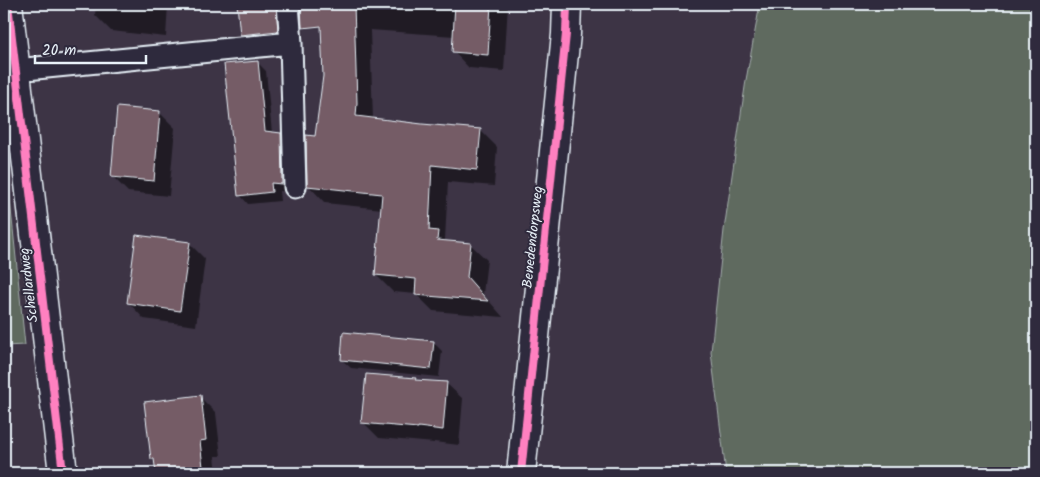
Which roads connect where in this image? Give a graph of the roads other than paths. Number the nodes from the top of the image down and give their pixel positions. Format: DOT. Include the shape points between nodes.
graph roads {
  1 [pos="8,4"];
  2 [pos="288,4"];
  3 [pos="567,4"];
  4 [pos="291,43"];
  5 [pos="16,70"];
  6 [pos="295,187"];
  7 [pos="63,473"];
  8 [pos="522,473"];
  1 -- 5 [label="street, Schellardweg"];
  2 -- 4 [label="lane"];
  3 -- 8 [label="street, Benedendorpsweg"];
  4 -- 5 [label="lane"];
  4 -- 6 [label="lane"];
  5 -- 7 [label="street, Schellardweg"];
}
